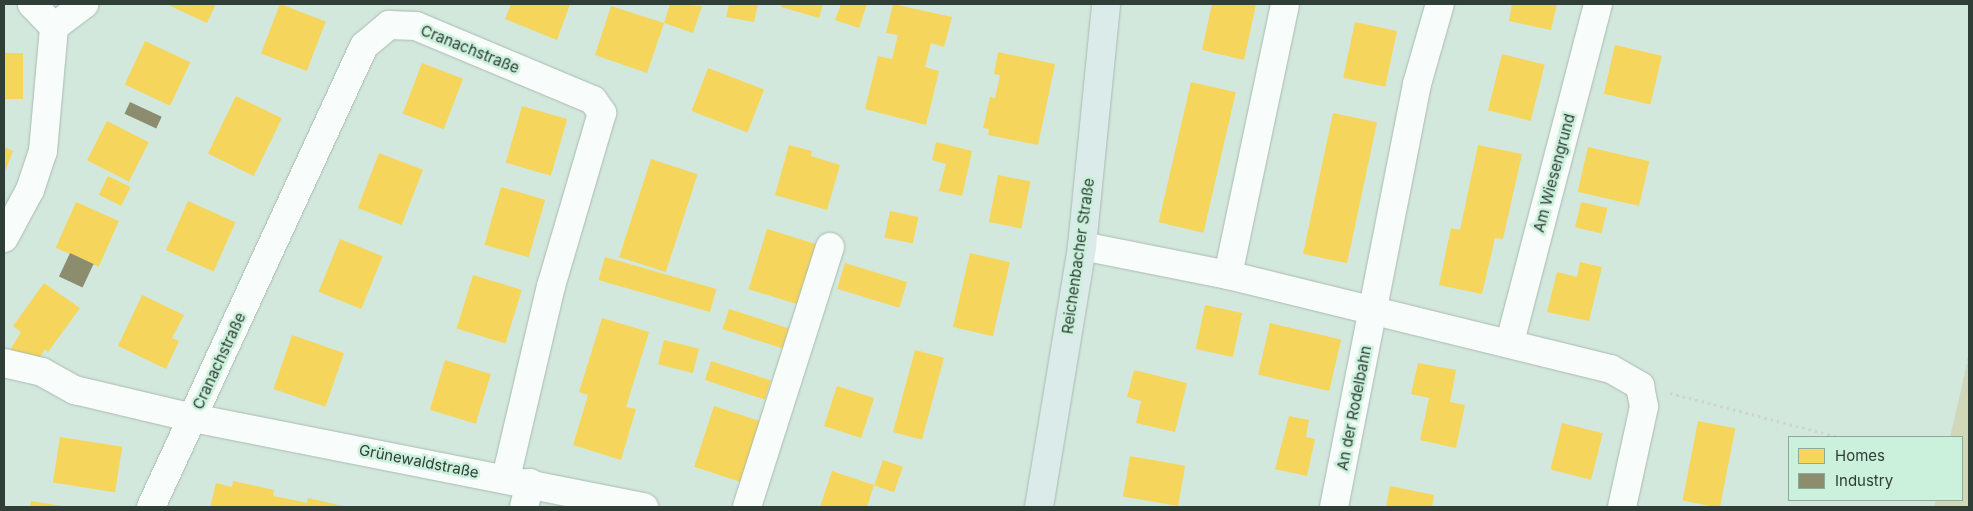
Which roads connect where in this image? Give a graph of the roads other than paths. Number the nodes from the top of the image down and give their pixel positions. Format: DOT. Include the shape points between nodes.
graph roads {
  1 [pos="32,4"];
  2 [pos="84,4"];
  3 [pos="1106,4"];
  4 [pos="1285,4"];
  5 [pos="1440,4"];
  6 [pos="1598,4"];
  7 [pos="54,27"];
  8 [pos="4,238"];
  9 [pos="1082,246"];
  10 [pos="830,247"];
  11 [pos="1228,275"];
  12 [pos="1374,309"];
  13 [pos="1510,342"];
  14 [pos="4,363"];
  15 [pos="193,418"];
  16 [pos="520,490"];
  17 [pos="151,507"];
  18 [pos="637,507"];
  19 [pos="747,507"];
  20 [pos="1039,507"];
  21 [pos="1334,507"];
  22 [pos="1622,507"];
  1 -- 7 [label="street"];
  2 -- 7 [label="street"];
  3 -- 9 [label="main road, Reichenbacher Straße"];
  4 -- 11 [label="street"];
  5 -- 12 [label="street" via="1417,84"];
  6 -- 13 [label="street, Am Wiesengrund"];
  7 -- 8 [label="street" via="43,151 30,190"];
  9 -- 11 [label="street"];
  9 -- 20 [label="main road, Reichenbacher Straße"];
  10 -- 19 [label="street"];
  11 -- 12 [label="street"];
  12 -- 13 [label="street"];
  12 -- 21 [label="street, An der Rodelbahn"];
  13 -- 22 [label="street" via="1612,369 1640,386 1644,407"];
  14 -- 15 [label="street, Grünewaldstraße" via="42,372 75,390"];
  15 -- 16 [label="street, Grünewaldstraße"];
  15 -- 16 [label="street, Cranachstraße" via="364,46 389,25 416,26 593,100 602,113 552,286"];
  15 -- 17 [label="street"];
  16 -- 18 [label="street, Grünewaldstraße"];
}
